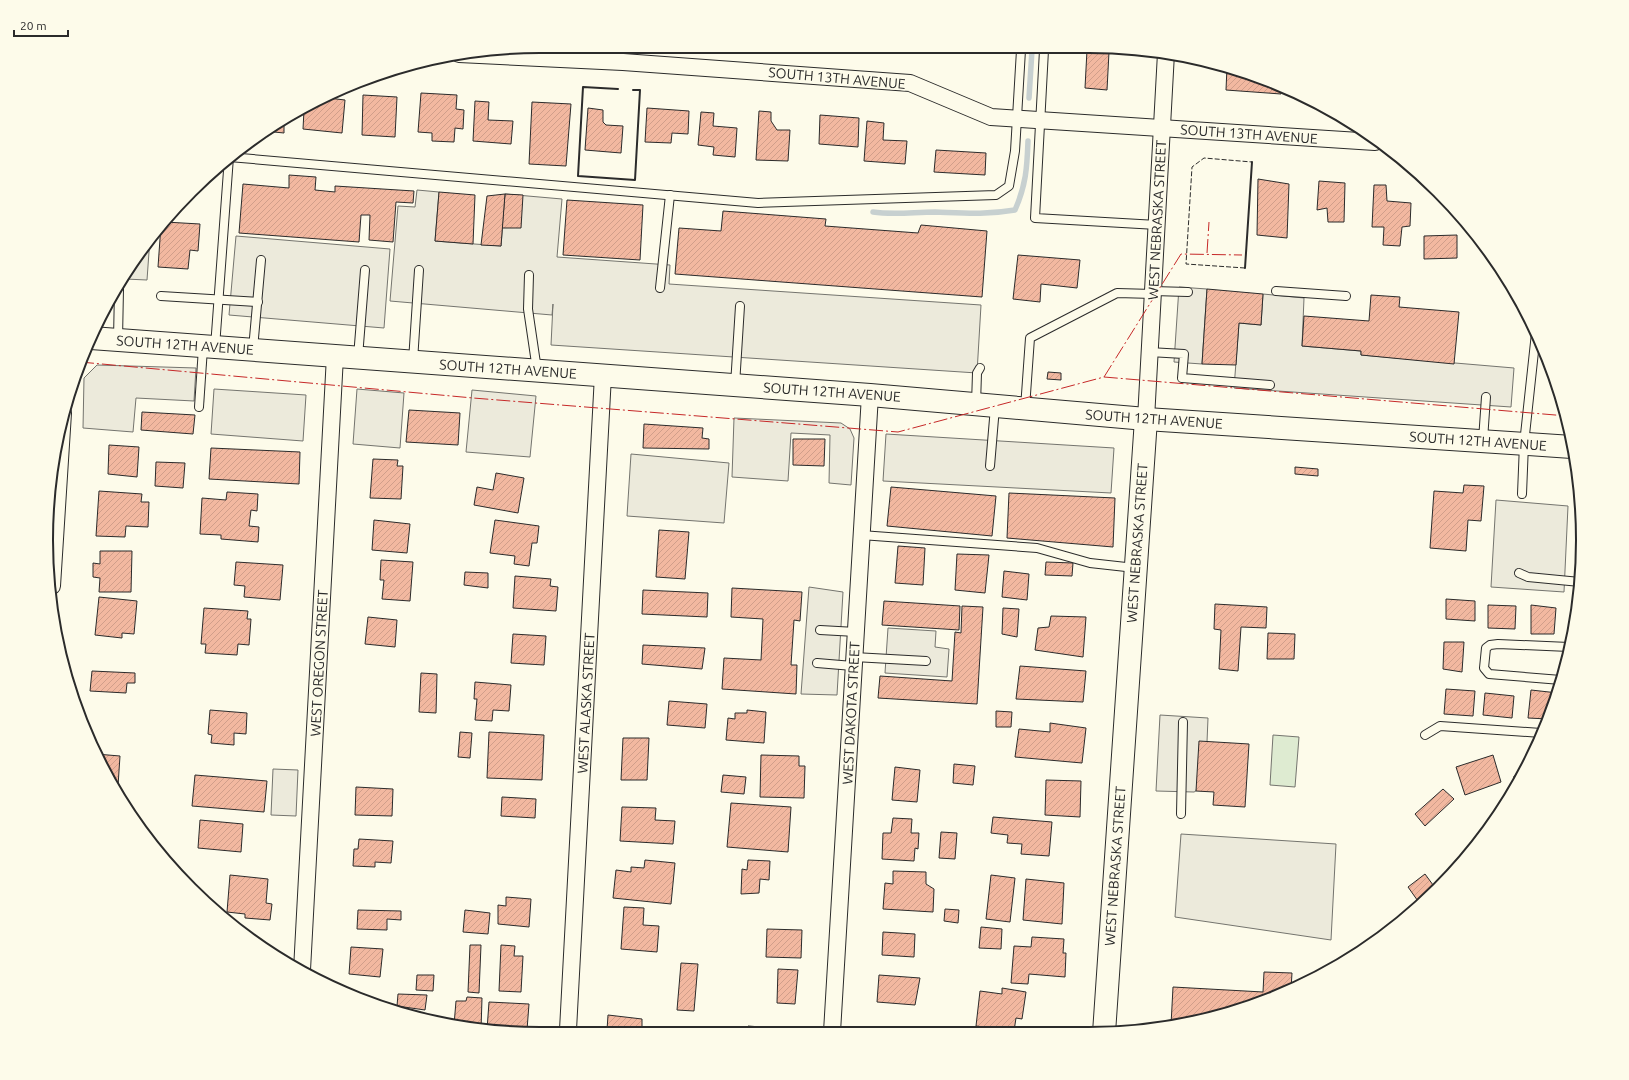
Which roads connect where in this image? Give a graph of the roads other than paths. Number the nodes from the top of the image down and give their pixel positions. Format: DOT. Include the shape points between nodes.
graph roads {
  1 [pos="1021,53"];
  2 [pos="1044,53"];
  3 [pos="502,55"];
  4 [pos="624,56"];
  5 [pos="1166,59"];
  6 [pos="1017,120"];
  7 [pos="1040,122"];
  8 [pos="1162,129"];
  9 [pos="1369,142"];
  10 [pos="239,158"];
  11 [pos="228,167"];
  12 [pos="670,195"];
  13 [pos="1156,225"];
  14 [pos="261,260"];
  15 [pos="365,270"];
  16 [pos="419,270"];
  17 [pos="529,275"];
  18 [pos="660,288"];
  19 [pos="1276,291"];
  20 [pos="1153,292"];
  21 [pos="1188,292"];
  22 [pos="119,295"];
  23 [pos="161,296"];
  24 [pos="1346,296"];
  25 [pos="218,299"];
  26 [pos="258,302"];
  27 [pos="740,306"];
  28 [pos="97,338"];
  29 [pos="118,340"];
  30 [pos="1535,345"];
  31 [pos="209,347"];
  32 [pos="253,350"];
  33 [pos="1150,352"];
  34 [pos="335,356"];
  35 [pos="358,358"];
  36 [pos="413,362"];
  37 [pos="980,368"];
  38 [pos="537,371"];
  39 [pos="603,376"];
  40 [pos="735,385"];
  41 [pos="1270,385"];
  42 [pos="870,395"];
  43 [pos="1486,397"];
  44 [pos="986,405"];
  45 [pos="199,407"];
  46 [pos="1025,409"];
  47 [pos="1146,419"];
  48 [pos="1482,442"];
  49 [pos="1524,444"];
  50 [pos="1567,447"];
  51 [pos="60,456"];
  52 [pos="990,466"];
  53 [pos="1522,494"];
  54 [pos="862,534"];
  55 [pos="54,560"];
  56 [pos="1136,568"];
  57 [pos="1519,573"];
  58 [pos="1574,581"];
  59 [pos="820,630"];
  60 [pos="856,632"];
  61 [pos="1564,647"];
  62 [pos="854,661"];
  63 [pos="926,661"];
  64 [pos="818,663"];
  65 [pos="1555,680"];
  66 [pos="1183,722"];
  67 [pos="1536,733"];
  68 [pos="1425,734"];
  69 [pos="1182,814"];
  70 [pos="302,965"];
  71 [pos="568,1027"];
  72 [pos="832,1027"];
  73 [pos="1104,1027"];
  1 -- 6 [label="lane"];
  2 -- 7 [label="lane"];
  3 -- 4 [label="street, SOUTH 13TH AVENUE"];
  4 -- 6 [label="street, SOUTH 13TH AVENUE" via="910,83 992,117"];
  5 -- 8 [label="street, WEST NEBRASKA STREET"];
  6 -- 7 [label="street, SOUTH 13TH AVENUE"];
  6 -- 12 [label="lane" via="1016,151 1008,186 996,195 758,203"];
  7 -- 8 [label="street, SOUTH 13TH AVENUE"];
  7 -- 13 [label="lane" via="1035,218"];
  8 -- 9 [label="street, SOUTH 13TH AVENUE"];
  8 -- 13 [label="street, WEST NEBRASKA STREET"];
  10 -- 12 [label="lane"];
  11 -- 25 [label="lane"];
  12 -- 18 [label="lane"];
  13 -- 20 [label="street, WEST NEBRASKA STREET"];
  14 -- 26 [label="lane"];
  15 -- 35 [label="lane"];
  16 -- 36 [label="lane"];
  17 -- 38 [label="lane" via="528,309"];
  19 -- 24 [label="lane"];
  20 -- 21 [label="lane"];
  20 -- 33 [label="street, WEST NEBRASKA STREET"];
  20 -- 46 [label="lane" via="1117,293 1030,338"];
  22 -- 29 [label="lane"];
  23 -- 25 [label="lane"];
  25 -- 26 [label="lane"];
  25 -- 31 [label="lane"];
  26 -- 32 [label="lane"];
  27 -- 40 [label="lane"];
  28 -- 29 [label="main road, SOUTH 12TH AVENUE"];
  29 -- 31 [label="main road, SOUTH 12TH AVENUE"];
  30 -- 49 [label="lane"];
  31 -- 32 [label="main road, SOUTH 12TH AVENUE"];
  31 -- 45 [label="lane"];
  32 -- 34 [label="main road, SOUTH 12TH AVENUE"];
  33 -- 41 [label="lane" via="1184,354 1182,378"];
  33 -- 47 [label="street, WEST NEBRASKA STREET"];
  34 -- 35 [label="main road, SOUTH 12TH AVENUE"];
  34 -- 70 [label="street, WEST OREGON STREET"];
  35 -- 36 [label="main road, SOUTH 12TH AVENUE"];
  36 -- 38 [label="main road, SOUTH 12TH AVENUE"];
  37 -- 44 [label="lane" via="977,373"];
  38 -- 39 [label="main road, SOUTH 12TH AVENUE"];
  39 -- 40 [label="main road, SOUTH 12TH AVENUE"];
  39 -- 71 [label="street, WEST ALASKA STREET"];
  40 -- 42 [label="main road, SOUTH 12TH AVENUE"];
  42 -- 44 [label="main road, SOUTH 12TH AVENUE"];
  42 -- 54 [label="street, WEST DAKOTA STREET"];
  43 -- 48 [label="lane"];
  44 -- 46 [label="main road, SOUTH 12TH AVENUE"];
  44 -- 52 [label="lane"];
  46 -- 47 [label="main road, SOUTH 12TH AVENUE"];
  47 -- 48 [label="main road, SOUTH 12TH AVENUE"];
  47 -- 56 [label="main road, WEST NEBRASKA STREET"];
  48 -- 49 [label="main road, SOUTH 12TH AVENUE"];
  49 -- 50 [label="main road, SOUTH 12TH AVENUE"];
  49 -- 53 [label="lane"];
  51 -- 55 [label="street"];
  54 -- 56 [label="lane" via="1037,548 1090,563"];
  54 -- 60 [label="street, WEST DAKOTA STREET"];
  56 -- 73 [label="main road, WEST NEBRASKA STREET"];
  57 -- 58 [label="lane" via="1528,577"];
  59 -- 60 [label="lane"];
  60 -- 62 [label="street, WEST DAKOTA STREET"];
  61 -- 65 [label="lane" via="1498,644 1486,648 1484,668 1489,674"];
  62 -- 63 [label="lane"];
  62 -- 64 [label="lane"];
  62 -- 72 [label="street, WEST DAKOTA STREET"];
  66 -- 69 [label="lane"];
  67 -- 68 [label="lane" via="1440,726"];
}
